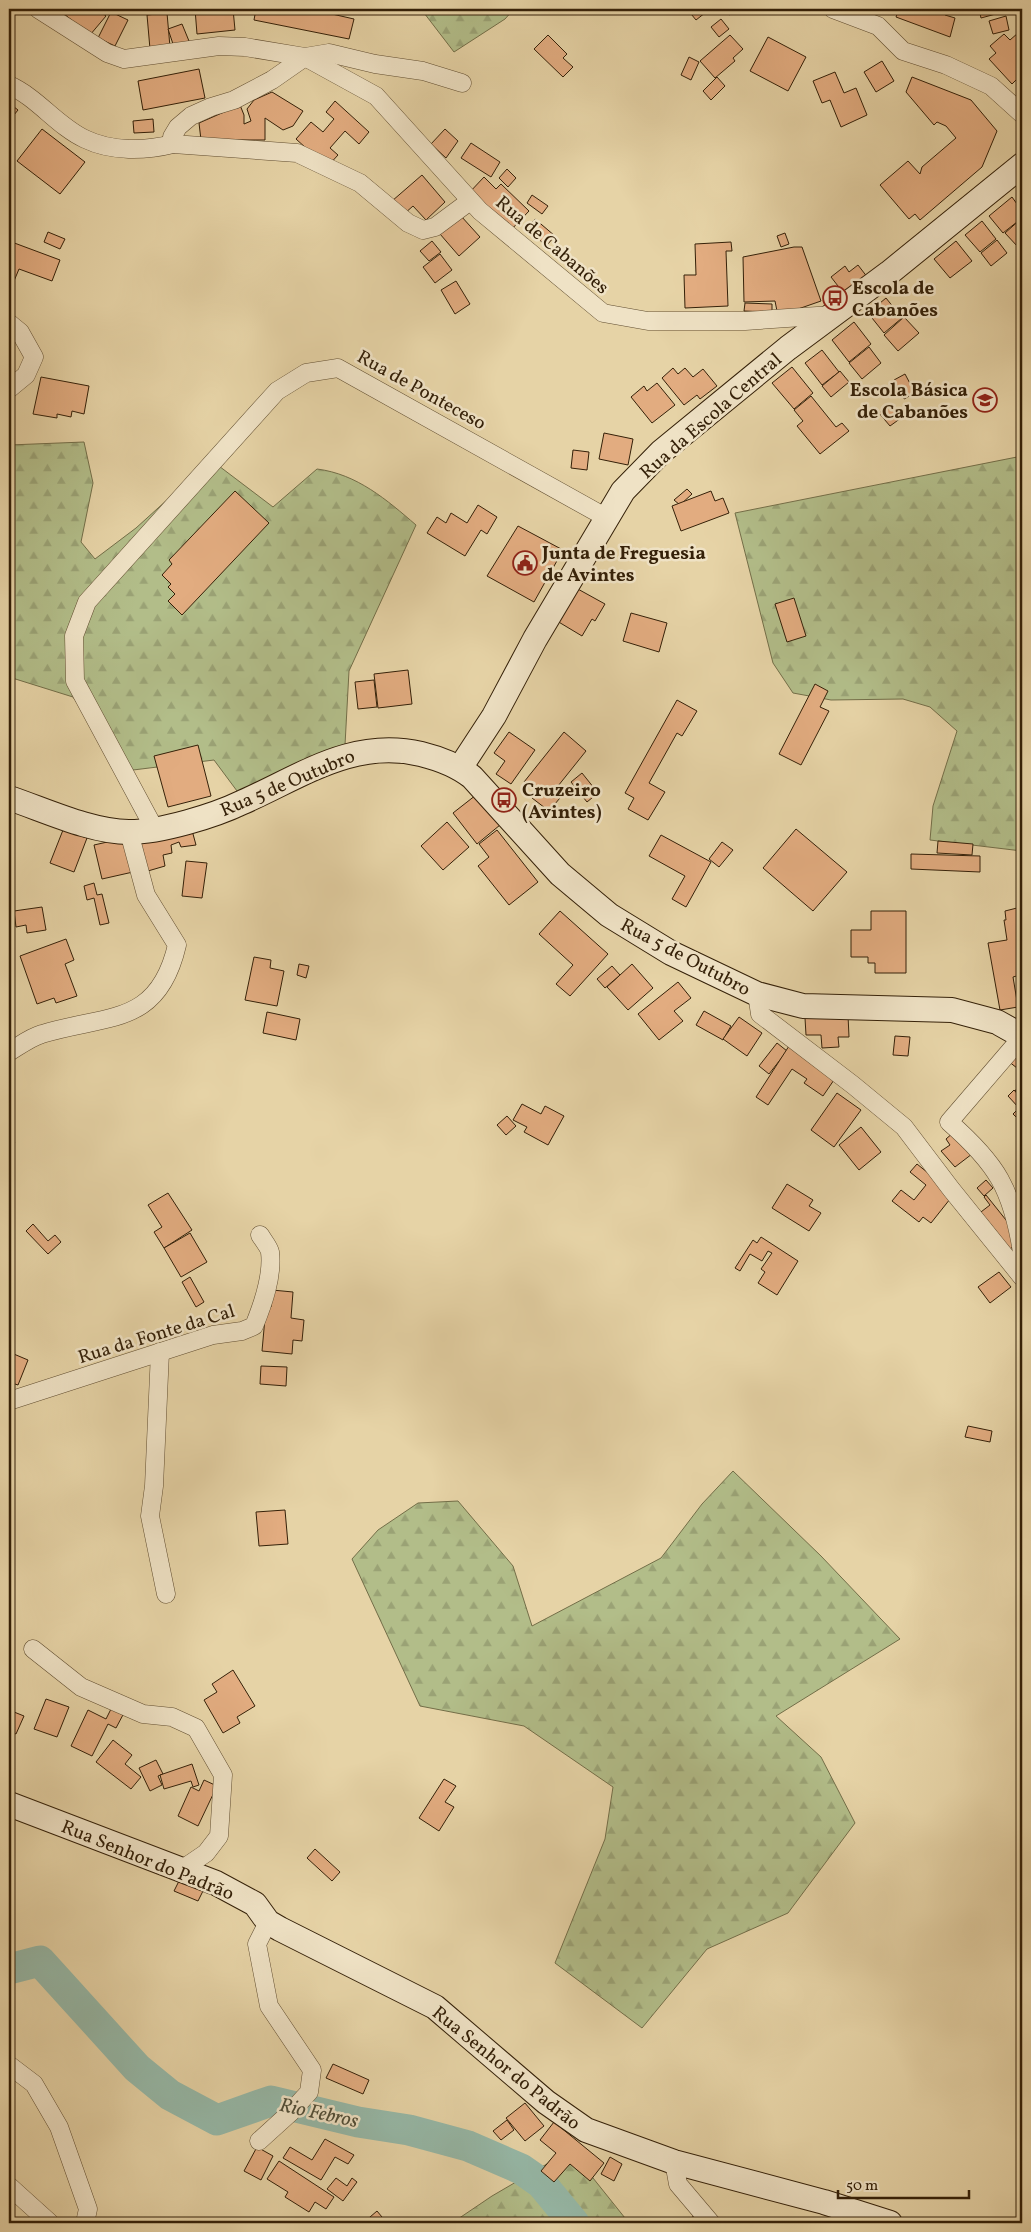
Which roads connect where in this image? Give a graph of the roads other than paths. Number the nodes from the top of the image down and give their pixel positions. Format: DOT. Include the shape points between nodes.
graph roads {
  1 [pos="38,9"];
  2 [pos="833,9"];
  3 [pos="872,9"];
  4 [pos="878,26"];
  5 [pos="305,57"];
  6 [pos="462,83"];
  7 [pos="9,85"];
  8 [pos="1022,114"];
  9 [pos="173,144"];
  10 [pos="1022,165"];
  11 [pos="470,201"];
  12 [pos="832,315"];
  13 [pos="9,323"];
  14 [pos="9,388"];
  15 [pos="607,518"];
  16 [pos="450,763"];
  17 [pos="9,798"];
  18 [pos="154,828"];
  19 [pos="129,832"];
  20 [pos="757,994"];
  21 [pos="1022,1036"];
  22 [pos="9,1052"];
  23 [pos="260,1235"];
  24 [pos="1022,1252"];
  25 [pos="1022,1277"];
  26 [pos="160,1352"];
  27 [pos="9,1401"];
  28 [pos="166,1594"];
  29 [pos="33,1649"];
  30 [pos="9,1804"];
  31 [pos="181,1870"];
  32 [pos="268,1922"];
  33 [pos="9,2065"];
  34 [pos="259,2141"];
  35 [pos="674,2162"];
  36 [pos="9,2186"];
  37 [pos="50,2223"];
  38 [pos="85,2223"];
  39 [pos="711,2223"];
  40 [pos="890,2223"];
  1 -- 5 [label="street, Rua de Cabanões" via="107,53 124,59 219,46"];
  2 -- 4 [label="street"];
  3 -- 4 [label="street"];
  4 -- 8 [label="street" via="903,51 946,64 991,86"];
  5 -- 6 [label="street, Rua de Cabanões" via="329,53"];
  5 -- 9 [label="street" via="234,100 191,116 178,127 172,137"];
  5 -- 11 [label="street, Rua de Cabanões" via="376,96"];
  7 -- 9 [label="street" via="35,100 85,139 122,149 158,148"];
  9 -- 11 [label="street" via="297,154 360,183 408,222 423,230 435,227"];
  10 -- 12 [label="street, Rua da Escola Central"];
  11 -- 12 [label="street, Rua de Cabanões" via="603,313 648,321 745,321"];
  12 -- 15 [label="street, Rua da Escola Central" via="662,452 624,491"];
  13 -- 14 [label="street" via="20,332 34,357 26,375"];
  15 -- 16 [label="street, Rua da Escola Central" via="480,738"];
  15 -- 18 [label="street, Rua de Ponteceso" via="338,368 306,373 277,391 87,602 74,636 75,681"];
  16 -- 18 [label="street, Rua 5 de Outubro" via="402,750 363,751 327,762 226,809"];
  16 -- 20 [label="street, Rua 5 de Outubro" via="472,777 560,874 610,915 671,952"];
  17 -- 19 [label="street, Rua 5 de Outubro" via="93,826"];
  18 -- 19 [label="street, Rua 5 de Outubro"];
  19 -- 22 [label="street" via="146,895 176,945 172,965 158,989 127,1015 40,1034"];
  20 -- 21 [label="street, Rua 5 de Outubro" via="803,1006 952,1010 997,1022"];
  20 -- 25 [label="street" via="760,1014 904,1127"];
  21 -- 24 [label="street" via="949,1122 996,1170 1012,1202"];
  23 -- 26 [label="street, Rua da Fonte da Cal" via="270,1251 263,1303 254,1326"];
  26 -- 27 [label="street, Rua da Fonte da Cal"];
  26 -- 28 [label="street" via="150,1516"];
  29 -- 31 [label="street" via="81,1687 142,1714 172,1717 196,1728 223,1775 219,1836 206,1853"];
  30 -- 31 [label="street, Rua Senhor do Padrão"];
  31 -- 32 [label="street, Rua Senhor do Padrão" via="216,1883 255,1904"];
  32 -- 34 [label="street" via="257,1944 269,2006 312,2070 309,2092"];
  32 -- 35 [label="street, Rua Senhor do Padrão" via="435,2007 546,2102 586,2130"];
  33 -- 38 [label="street" via="34,2084 59,2127 88,2209"];
  35 -- 39 [label="street" via="678,2184"];
  35 -- 40 [label="street, Rua Senhor do Padrão"];
  36 -- 37 [label="street"];
}
